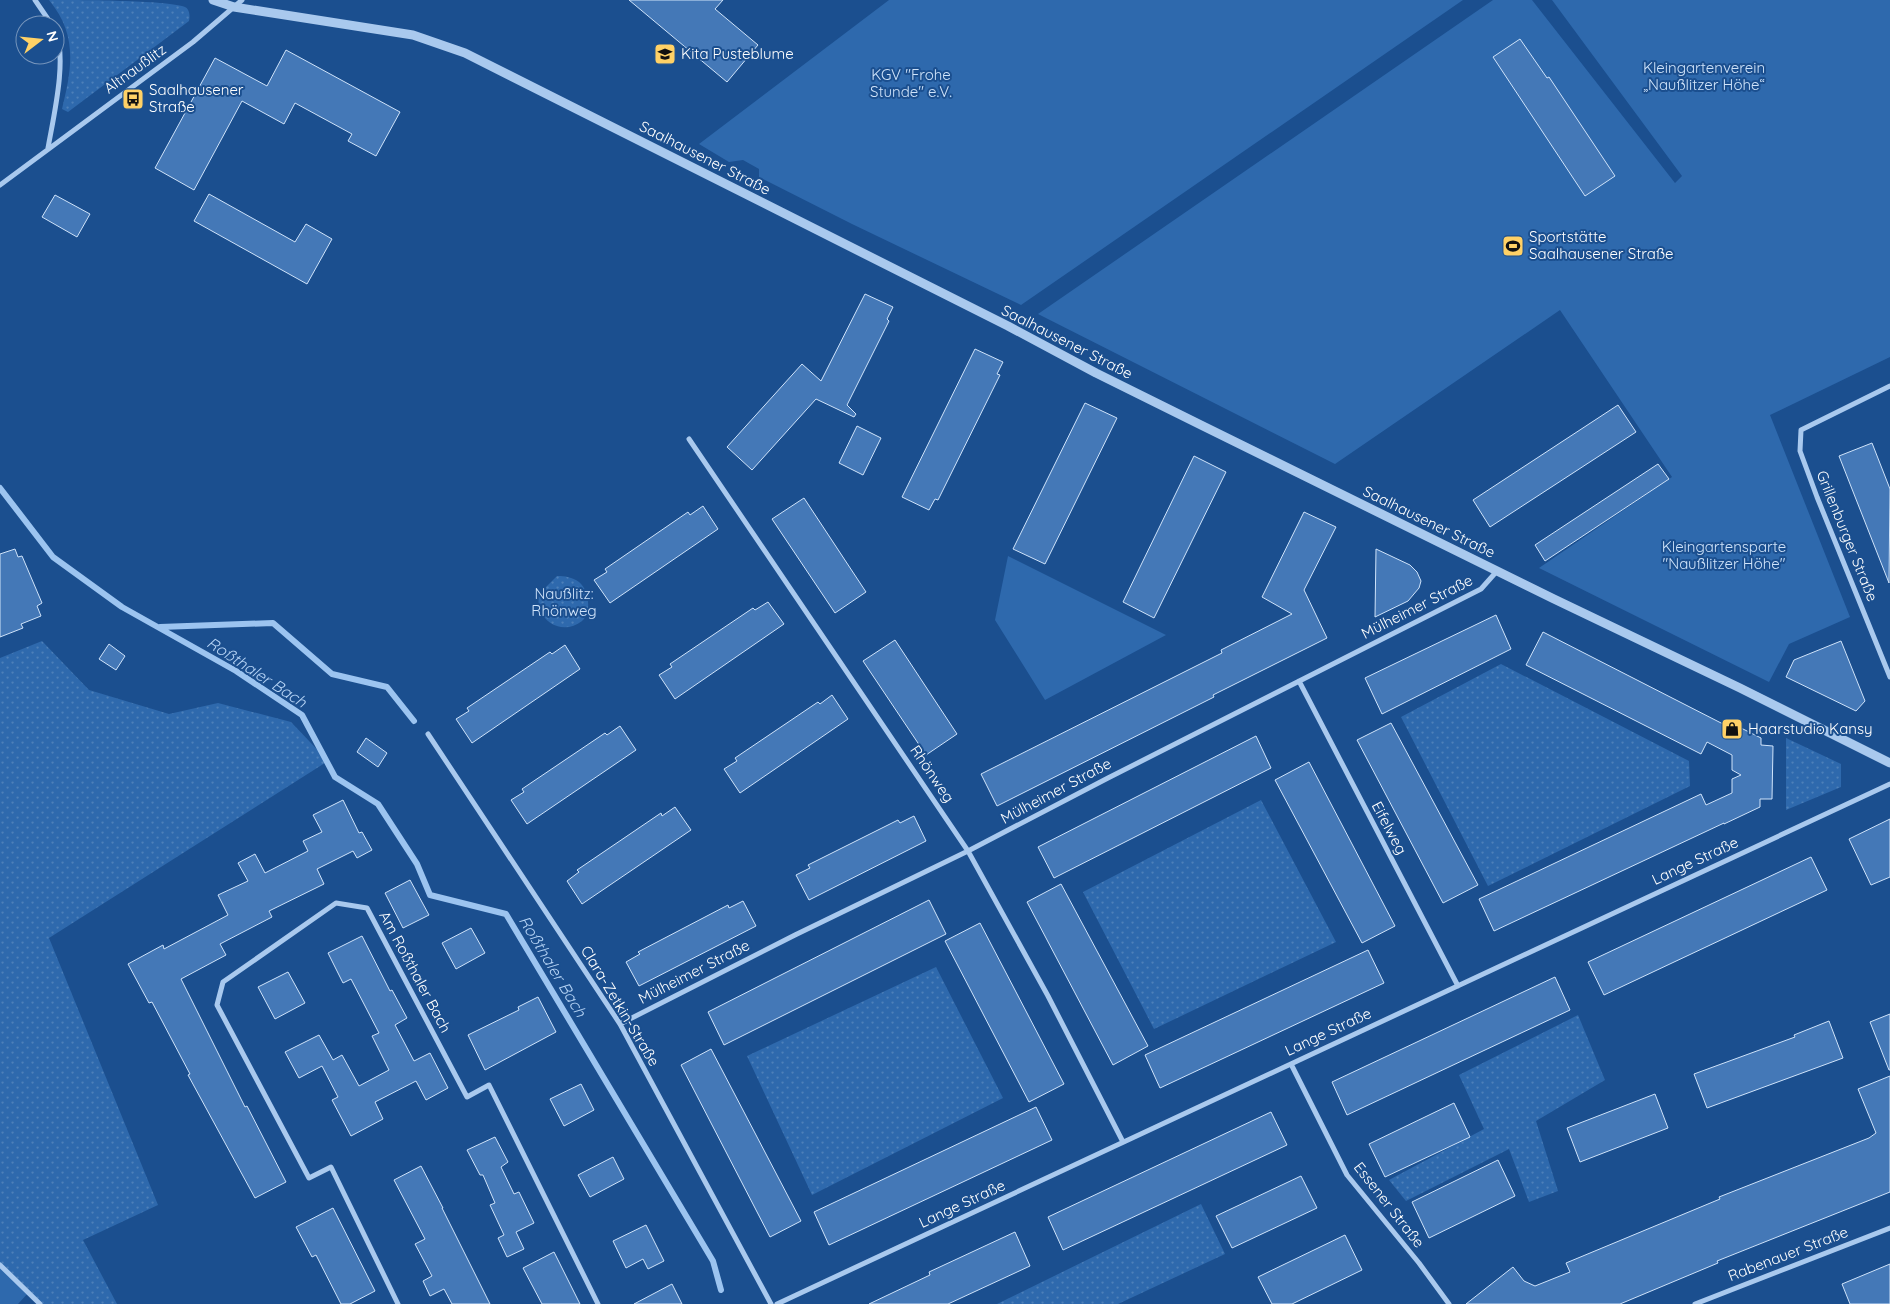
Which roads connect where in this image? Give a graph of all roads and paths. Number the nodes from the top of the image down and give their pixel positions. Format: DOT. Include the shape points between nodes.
graph roads {
  1 [pos="35,0"];
  2 [pos="213,0"];
  3 [pos="242,0"];
  4 [pos="234,8"];
  5 [pos="45,15"];
  6 [pos="60,65"];
  7 [pos="48,148"];
  8 [pos="0,185"];
  9 [pos="1890,386"];
  10 [pos="689,439"];
  11 [pos="1497,571"];
  12 [pos="1890,677"];
  13 [pos="1299,681"];
  14 [pos="428,734"];
  15 [pos="1890,763"];
  16 [pos="1890,784"];
  17 [pos="968,851"];
  18 [pos="1458,986"];
  19 [pos="620,1024"];
  20 [pos="1292,1064"];
  21 [pos="1123,1142"];
  22 [pos="1890,1228"];
  23 [pos="0,1265"];
  24 [pos="40,1304"];
  25 [pos="398,1304"];
  26 [pos="598,1304"];
  27 [pos="771,1304"];
  28 [pos="777,1304"];
  29 [pos="1449,1304"];
  30 [pos="1695,1304"];
  1 -- 5 [label="street"];
  2 -- 4 [label="street, Saalhausener Straße"];
  3 -- 4 [label="street, Altnaußlitz"];
  4 -- 7 [label="street, Altnaußlitz"];
  4 -- 11 [label="street, Saalhausener Straße" via="412,36 465,53 1096,373"];
  6 -- 7 [label="street"];
  7 -- 8 [label="street, Altnaußlitz"];
  9 -- 12 [label="street, Grillenburger Straße" via="1801,430 1800,451"];
  10 -- 17 [label="street, Rhönweg"];
  11 -- 13 [label="street, Mülheimer Straße" via="1481,589"];
  11 -- 15 [label="street, Saalhausener Straße"];
  13 -- 17 [label="street, Mülheimer Straße"];
  13 -- 18 [label="street, Eifelweg"];
  14 -- 19 [label="street, Clara-Zetkin-Straße"];
  16 -- 18 [label="street, Lange Straße"];
  17 -- 19 [label="street, Mülheimer Straße"];
  17 -- 21 [label="street, Rhönweg"];
  18 -- 20 [label="street, Lange Straße"];
  19 -- 27 [label="street, Clara-Zetkin-Straße"];
  20 -- 21 [label="street, Lange Straße"];
  20 -- 29 [label="street, Essener Straße" via="1347,1175"];
  21 -- 28 [label="street, Lange Straße"];
  22 -- 30 [label="street, Rabenauer Straße"];
  23 -- 24 [label="street"];
  25 -- 26 [label="street, Am Roßthaler Bach" via="331,1167 309,1178 217,1005 223,982 336,903 367,908 466,1097 489,1085"];
}
